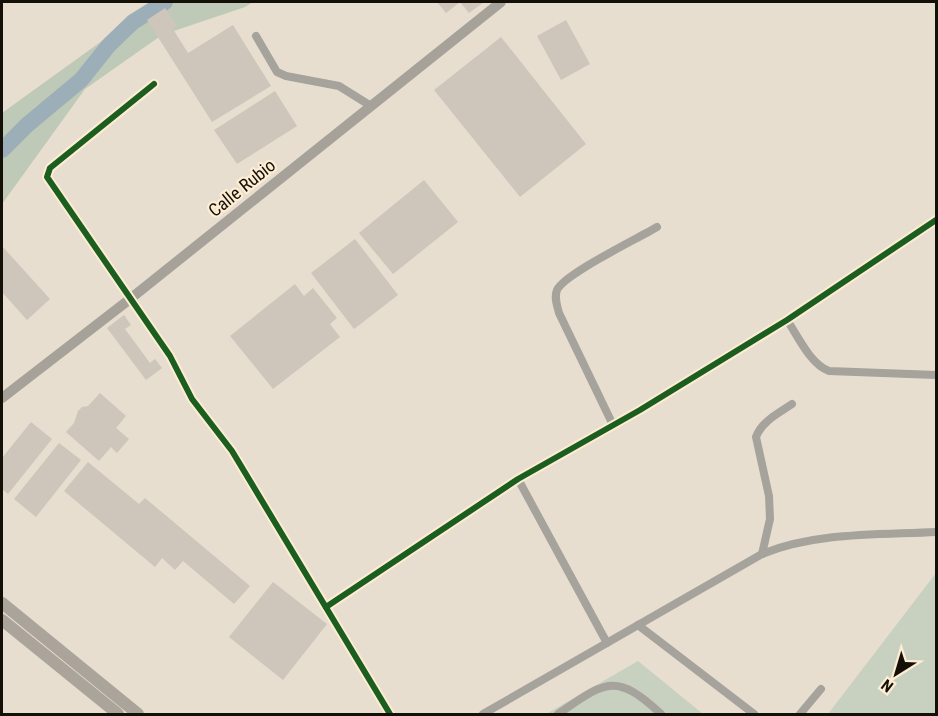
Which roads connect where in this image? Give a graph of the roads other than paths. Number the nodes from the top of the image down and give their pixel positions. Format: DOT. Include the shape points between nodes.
graph roads {
  1 [pos="501,2"];
  2 [pos="256,36"];
  3 [pos="154,84"];
  4 [pos="371,106"];
  5 [pos="936,220"];
  6 [pos="657,227"];
  7 [pos="130,299"];
  8 [pos="787,320"];
  9 [pos="936,375"];
  10 [pos="2,398"];
  11 [pos="792,404"];
  12 [pos="613,425"];
  13 [pos="518,479"];
  14 [pos="936,532"];
  15 [pos="762,554"];
  16 [pos="2,603"];
  17 [pos="326,607"];
  18 [pos="2,620"];
  19 [pos="638,626"];
  20 [pos="607,643"];
  21 [pos="43,645"];
  22 [pos="821,689"];
  23 [pos="118,714"];
  24 [pos="138,714"];
  25 [pos="390,714"];
  26 [pos="483,714"];
  27 [pos="558,714"];
  28 [pos="661,714"];
  29 [pos="754,714"];
  30 [pos="800,714"];
  1 -- 4 [label="street, Calle Rubio"];
  2 -- 4 [label="street" via="277,72 339,86"];
  3 -- 7 [label="street" via="48,173 50,183"];
  4 -- 7 [label="street, Calle Rubio"];
  5 -- 8 [label="street"];
  6 -- 12 [label="street" via="588,266 556,292 559,313"];
  7 -- 10 [label="street, Calle Rubio"];
  7 -- 17 [label="street" via="170,356 192,399 232,451"];
  8 -- 9 [label="street" via="814,361 829,371"];
  8 -- 12 [label="street"];
  11 -- 15 [label="street" via="765,423 756,437 771,519"];
  12 -- 13 [label="street"];
  13 -- 17 [label="street"];
  13 -- 20 [label="street"];
  14 -- 15 [label="street" via="809,541"];
  15 -- 19 [label="street"];
  16 -- 21 [label="main road"];
  17 -- 25 [label="street"];
  18 -- 21 [label="main road"];
  19 -- 20 [label="street"];
  19 -- 29 [label="street"];
  20 -- 26 [label="street"];
  21 -- 23 [label="main road"];
  21 -- 24 [label="main road"];
  22 -- 30 [label="street"];
  27 -- 28 [label="street" via="606,685 627,688"];
}
